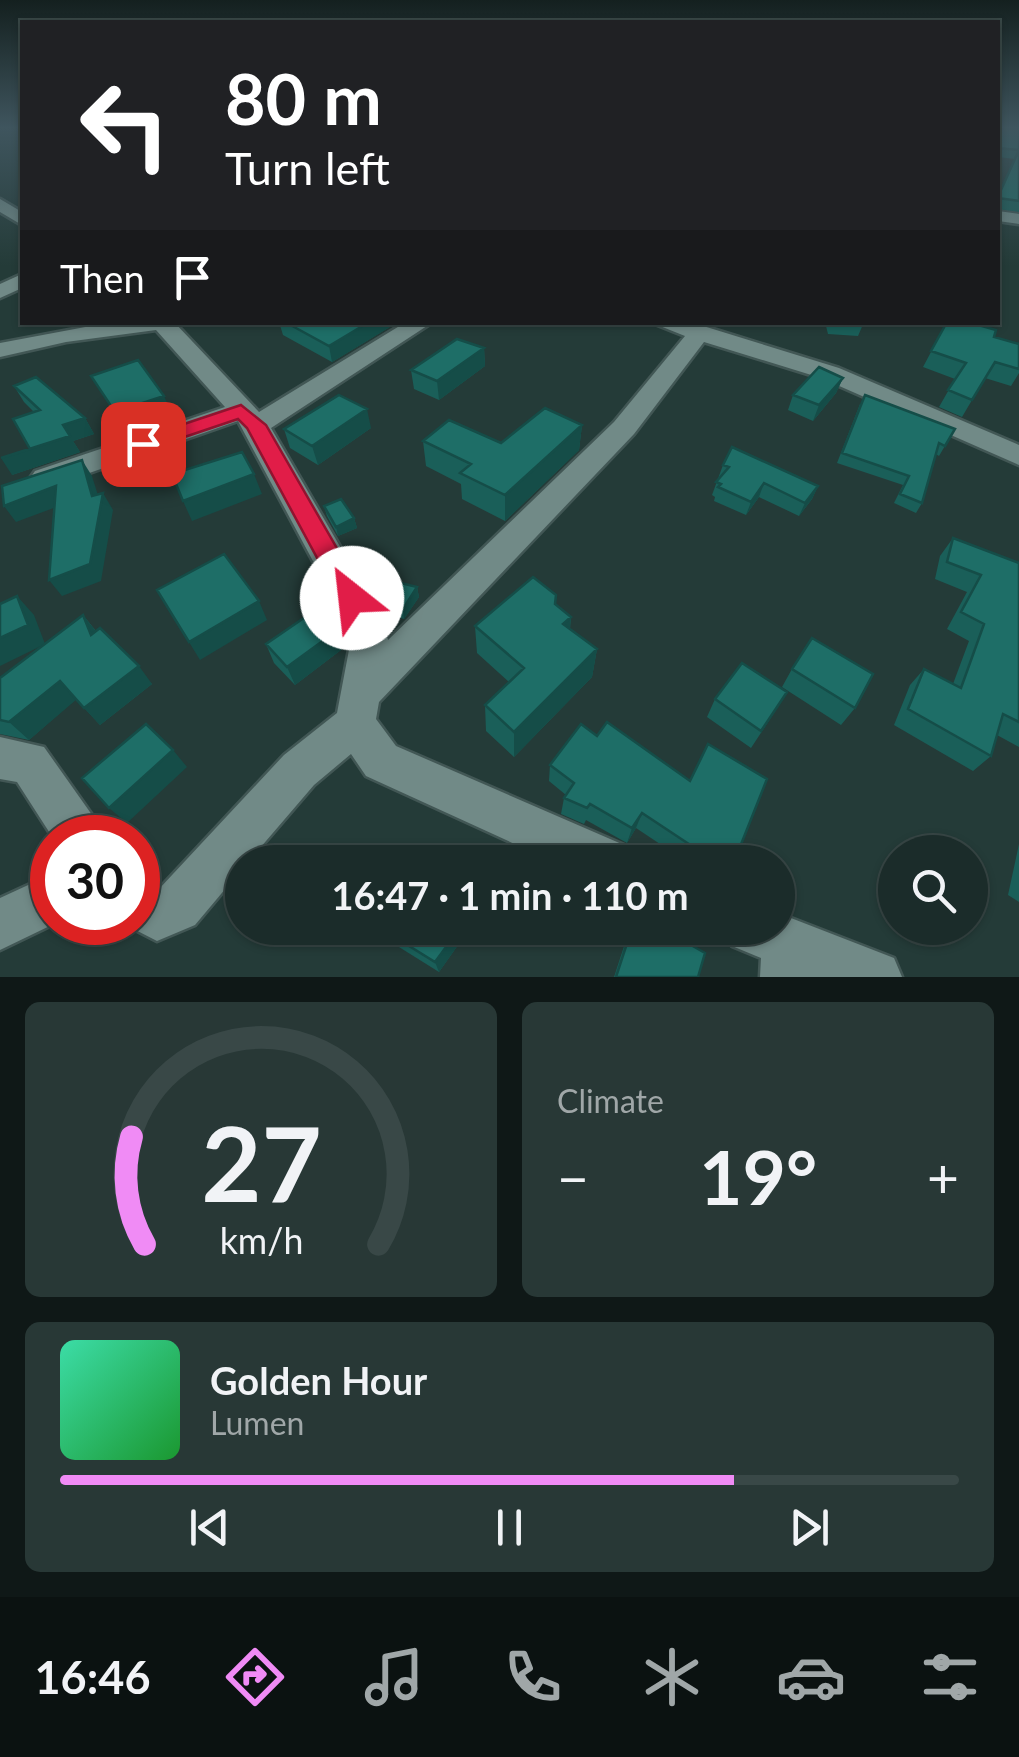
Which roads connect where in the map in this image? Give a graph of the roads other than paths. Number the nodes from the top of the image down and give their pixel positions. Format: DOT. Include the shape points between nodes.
graph roads {
  1 [pos="145,325"];
  2 [pos="163,325"];
  3 [pos="417,325"];
  4 [pos="673,325"];
  5 [pos="700,332"];
  6 [pos="0,350"];
  7 [pos="248,418"];
  8 [pos="1019,456"];
  9 [pos="13,489"];
  10 [pos="357,709"];
  11 [pos="0,758"];
  12 [pos="65,815"];
  13 [pos="569,845"];
  14 [pos="30,910"];
  15 [pos="160,914"];
  16 [pos="0,926"];
  17 [pos="775,950"];
  18 [pos="875,977"];
  1 -- 6 [label="street"];
  2 -- 7 [label="street"];
  3 -- 7 [label="street"];
  4 -- 5 [label="street"];
  5 -- 8 [label="street" via="830,373"];
  5 -- 10 [label="street" via="612,441"];
  7 -- 9 [label="street"];
  7 -- 10 [label="street" via="371,632"];
  10 -- 13 [label="street" via="382,760"];
  10 -- 15 [label="street" via="177,907"];
  11 -- 12 [label="street" via="29,762"];
  14 -- 16 [label="street"];
  17 -- 18 [label="street"];
}
